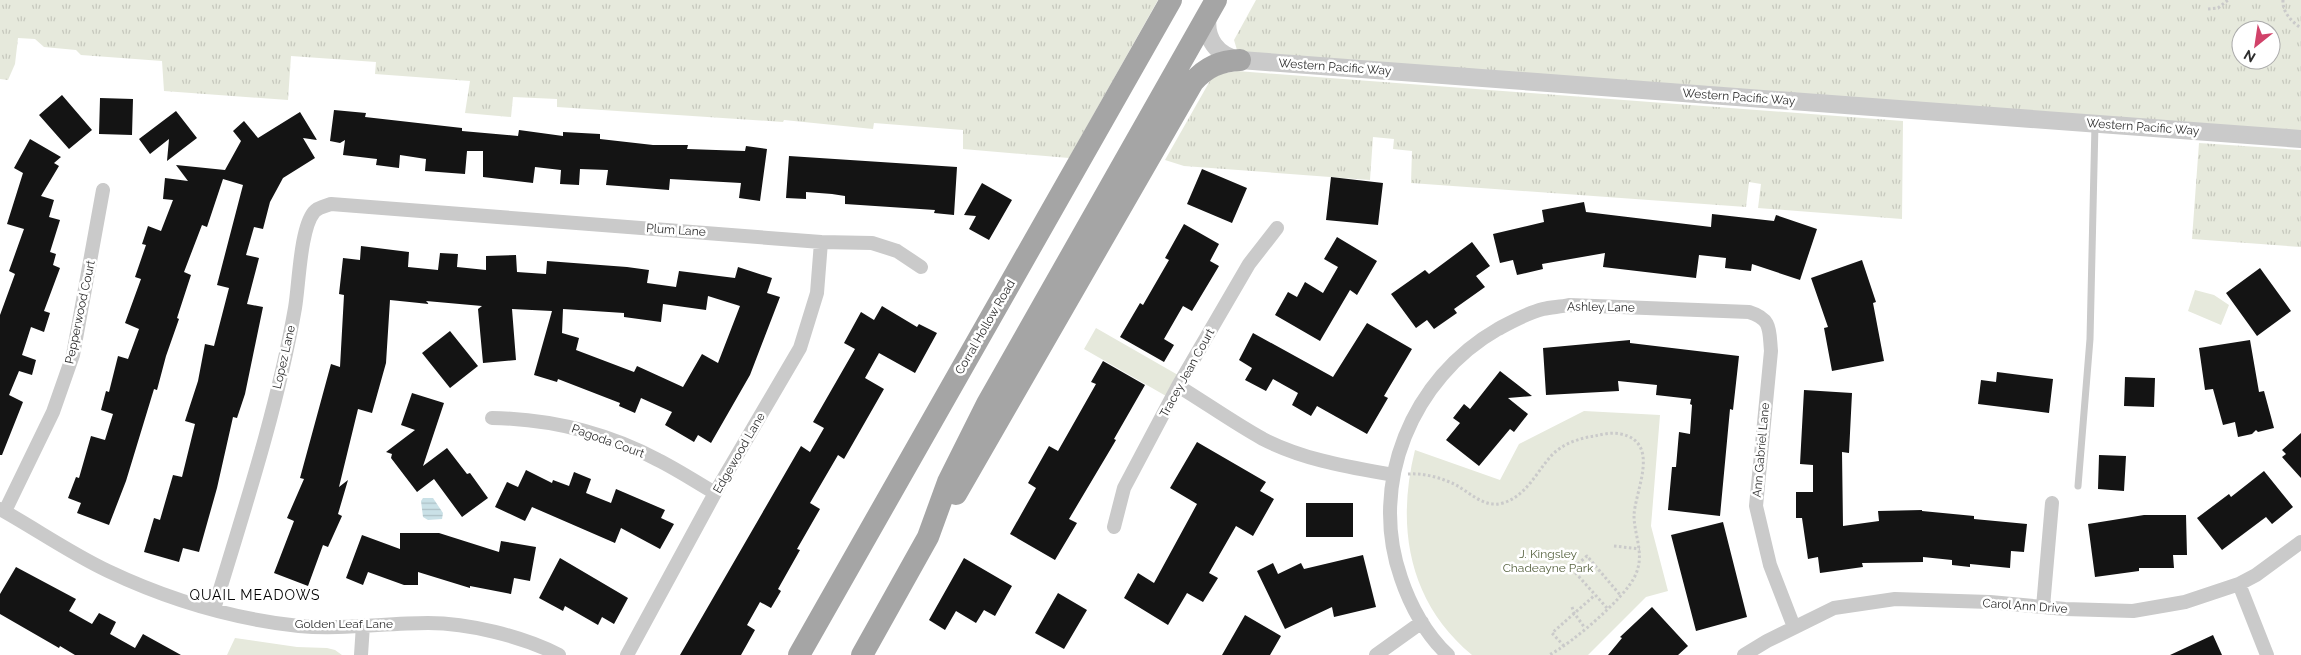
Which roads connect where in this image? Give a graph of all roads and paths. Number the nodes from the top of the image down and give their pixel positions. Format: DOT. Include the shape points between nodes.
graph roads {
  1 [pos="1171,0"];
  2 [pos="2228,0"];
  3 [pos="2283,0"];
  4 [pos="1212,7"];
  5 [pos="2208,9"];
  6 [pos="2301,28"];
  7 [pos="1240,60"];
  8 [pos="2095,124"];
  9 [pos="2301,139"];
  10 [pos="103,190"];
  11 [pos="425,211"];
  12 [pos="1277,228"];
  13 [pos="821,242"];
  14 [pos="921,267"];
  15 [pos="1769,326"];
  16 [pos="1178,386"];
  17 [pos="492,418"];
  18 [pos="1393,475"];
  19 [pos="2078,486"];
  20 [pos="715,493"];
  21 [pos="2052,502"];
  22 [pos="2,510"];
  23 [pos="1114,527"];
  24 [pos="928,537"];
  25 [pos="2301,542"];
  26 [pos="1614,546"];
  27 [pos="1640,550"];
  28 [pos="2239,584"];
  29 [pos="1595,595"];
  30 [pos="1621,596"];
  31 [pos="1572,607"];
  32 [pos="2043,607"];
  33 [pos="1607,608"];
  34 [pos="214,610"];
  35 [pos="1574,613"];
  36 [pos="1422,622"];
  37 [pos="363,625"];
  38 [pos="1794,627"];
  39 [pos="1585,628"];
  40 [pos="1564,646"];
  41 [pos="361,655"];
  42 [pos="559,655"];
  43 [pos="627,655"];
  44 [pos="799,655"];
  45 [pos="862,655"];
  46 [pos="1376,655"];
  47 [pos="1448,655"];
  48 [pos="1550,655"];
  49 [pos="1744,655"];
  50 [pos="2267,655"];
  1 -- 44 [label="main road, Corral Hollow Road"];
  2 -- 5 [label="path" via="2224,5"];
  3 -- 6 [label="path" via="2290,19"];
  4 -- 7 [label="street, Western Pacific Way" via="1208,30 1213,45 1225,56"];
  4 -- 24 [label="main road" via="987,404 948,482"];
  7 -- 8 [label="street, Western Pacific Way"];
  7 -- 24 [label="main road" via="1217,63 1193,82 975,463"];
  8 -- 9 [label="street, Western Pacific Way"];
  8 -- 19 [label="lane" via="2090,339"];
  10 -- 22 [label="street, Pepperwood Court" via="73,354 53,412"];
  11 -- 13 [label="street, Plum Lane"];
  11 -- 34 [label="street, Lopez Lane" via="331,204 314,212 306,229 288,349"];
  12 -- 16 [label="street, Tracey Jean Court" via="1250,264"];
  13 -- 14 [label="street, Plum Lane" via="872,243 897,251"];
  13 -- 20 [label="street, Edgewood Lane" via="817,293 800,348"];
  15 -- 18 [label="street, Ashley Lane" via="1761,316 1749,312 1569,305 1541,309 1478,340 1447,368 1415,412"];
  15 -- 38 [label="street, Ann Gabriel Lane" via="1771,352 1756,506 1770,565"];
  16 -- 18 [label="street" via="1264,439 1297,453"];
  16 -- 23 [label="street, Tracey Jean Court" via="1124,488"];
  17 -- 20 [label="street, Pagoda Court" via="561,424 608,438 658,460"];
  18 -- 27 [label="path" via="1418,473 1437,478 1483,502 1502,504 1524,489 1551,456 1567,444 1588,437 1621,434 1638,445 1644,464 1634,514"];
  18 -- 36 [label="street, Ashley Lane" via="1391,538 1406,594"];
  20 -- 43 [label="street, Edgewood Lane"];
  21 -- 32 [label="street"];
  22 -- 34 [label="street, Golden Leaf Lane" via="107,570"];
  24 -- 45 [label="main road"];
  25 -- 28 [label="street, Carol Ann Drive"];
  26 -- 27 [label="path"];
  27 -- 30 [label="path" via="1635,576"];
  28 -- 32 [label="street, Carol Ann Drive" via="2185,602 2133,611"];
  28 -- 50 [label="street"];
  29 -- 30 [label="path" via="1572,569 1587,556"];
  29 -- 33 [label="path"];
  29 -- 35 [label="path"];
  30 -- 33 [label="path"];
  31 -- 35 [label="path"];
  32 -- 38 [label="street, Carol Ann Drive" via="1895,599 1834,608"];
  33 -- 39 [label="path"];
  34 -- 37 [label="street, Golden Leaf Lane" via="301,626"];
  35 -- 39 [label="path"];
  35 -- 40 [label="path" via="1552,633"];
  36 -- 46 [label="street"];
  36 -- 47 [label="street, Ashley Lane"];
  37 -- 41 [label="street"];
  37 -- 42 [label="street, Golden Leaf Lane" via="430,623 461,627 507,635"];
  38 -- 49 [label="street, Carol Ann Drive"];
  39 -- 40 [label="path"];
  40 -- 48 [label="path"];
}
